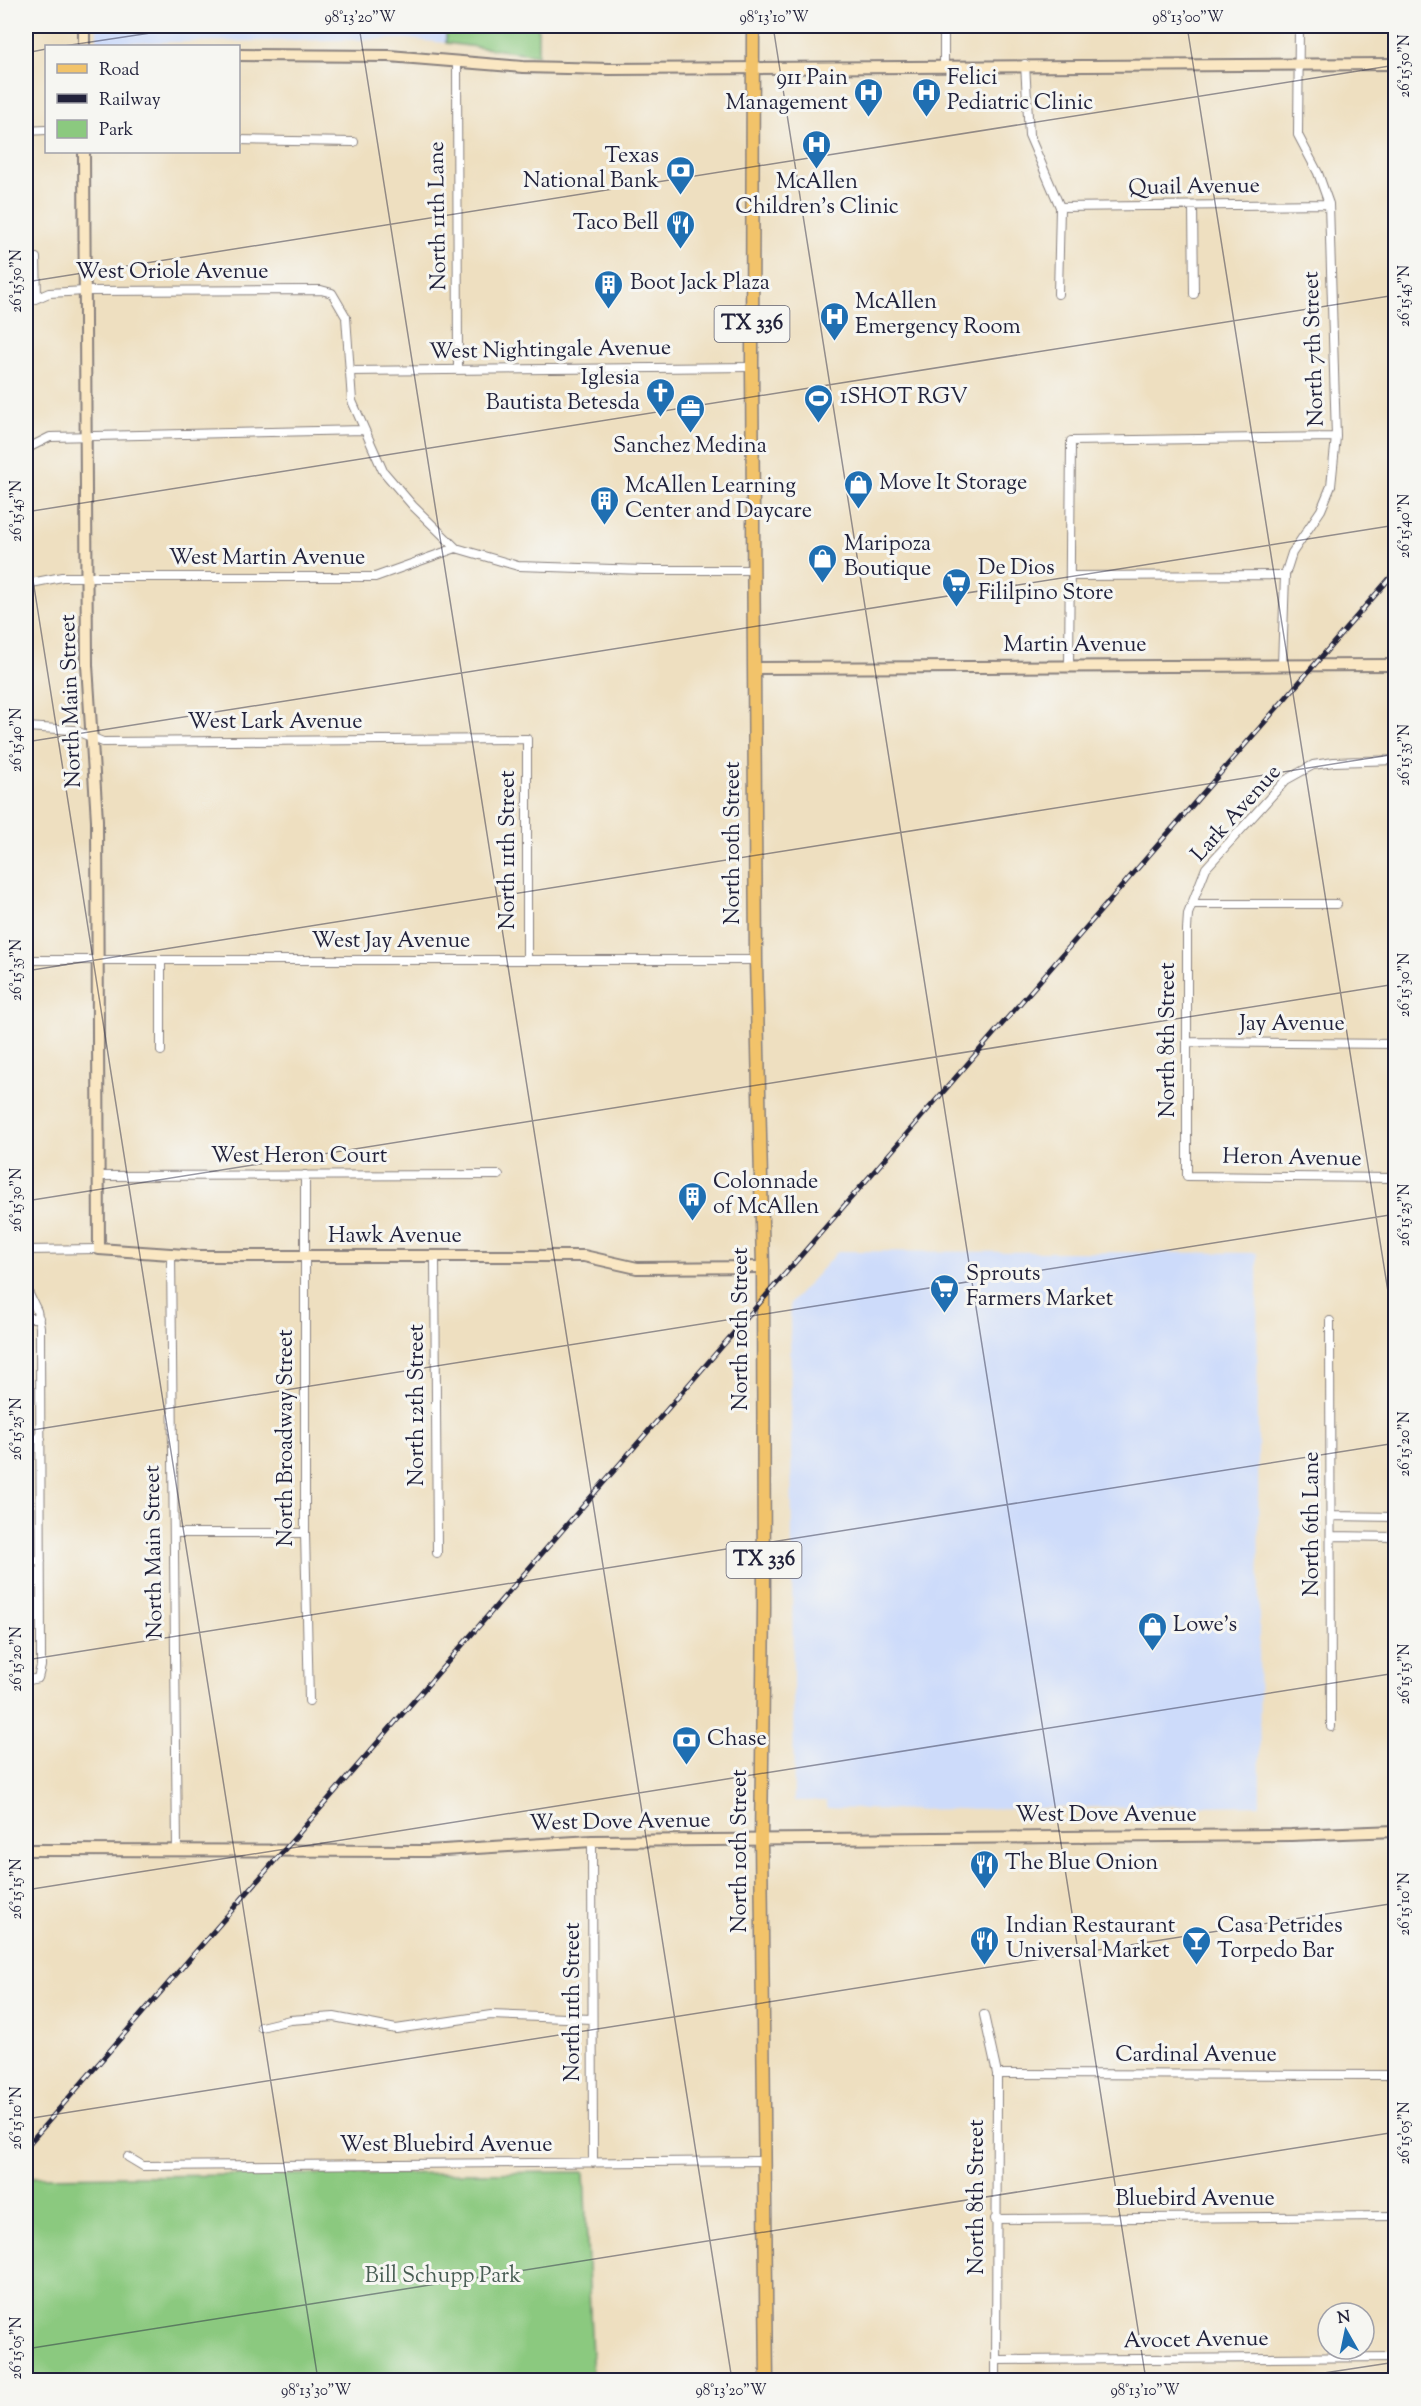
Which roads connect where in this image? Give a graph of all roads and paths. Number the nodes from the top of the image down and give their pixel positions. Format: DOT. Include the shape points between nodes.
graph roads {
  1 [pos="84,26"];
  2 [pos="753,26"];
  3 [pos="944,26"];
  4 [pos="1299,26"];
  5 [pos="84,45"];
  6 [pos="240,55"];
  7 [pos="457,62"];
  8 [pos="1395,63"];
  9 [pos="1024,64"];
  10 [pos="1299,64"];
  11 [pos="944,66"];
  12 [pos="754,69"];
  13 [pos="26,130"];
  14 [pos="45,130"];
  15 [pos="240,140"];
  16 [pos="354,142"];
  17 [pos="84,153"];
  18 [pos="1329,204"];
  19 [pos="1193,206"];
  20 [pos="1060,207"];
  21 [pos="36,258"];
  22 [pos="85,291"];
  23 [pos="1058,294"];
  24 [pos="1194,294"];
  25 [pos="37,297"];
  26 [pos="26,303"];
  27 [pos="752,366"];
  28 [pos="458,370"];
  29 [pos="349,371"];
  30 [pos="364,430"];
  31 [pos="87,435"];
  32 [pos="1336,437"];
  33 [pos="26,449"];
  34 [pos="456,548"];
  35 [pos="754,570"];
  36 [pos="1285,575"];
  37 [pos="1070,576"];
  38 [pos="88,577"];
  39 [pos="26,584"];
  40 [pos="1069,665"];
  41 [pos="1395,665"];
  42 [pos="1282,666"];
  43 [pos="754,668"];
  44 [pos="26,727"];
  45 [pos="92,739"];
  46 [pos="527,740"];
  47 [pos="1395,760"];
  48 [pos="1192,904"];
  49 [pos="1337,904"];
  50 [pos="26,960"];
  51 [pos="98,960"];
  52 [pos="527,960"];
  53 [pos="756,960"];
  54 [pos="161,961"];
  55 [pos="1188,1042"];
  56 [pos="1395,1044"];
  57 [pos="161,1051"];
  58 [pos="305,1175"];
  59 [pos="499,1175"];
  60 [pos="99,1176"];
  61 [pos="1187,1176"];
  62 [pos="1395,1178"];
  63 [pos="99,1249"];
  64 [pos="26,1250"];
  65 [pos="171,1255"];
  66 [pos="435,1256"];
  67 [pos="305,1257"];
  68 [pos="763,1267"];
  69 [pos="26,1288"];
  70 [pos="26,1318"];
  71 [pos="39,1318"];
  72 [pos="1329,1321"];
  73 [pos="26,1439"];
  74 [pos="41,1439"];
  75 [pos="1331,1516"];
  76 [pos="1395,1517"];
  77 [pos="175,1533"];
  78 [pos="305,1533"];
  79 [pos="1332,1536"];
  80 [pos="1395,1537"];
  81 [pos="437,1552"];
  82 [pos="26,1561"];
  83 [pos="41,1561"];
  84 [pos="26,1681"];
  85 [pos="309,1701"];
  86 [pos="1331,1727"];
  87 [pos="1395,1831"];
  88 [pos="761,1840"];
  89 [pos="592,1841"];
  90 [pos="26,1850"];
  91 [pos="177,1850"];
  92 [pos="984,2015"];
  93 [pos="592,2019"];
  94 [pos="261,2027"];
  95 [pos="997,2074"];
  96 [pos="1395,2075"];
  97 [pos="128,2157"];
  98 [pos="766,2161"];
  99 [pos="592,2163"];
  100 [pos="1395,2216"];
  101 [pos="995,2219"];
  102 [pos="1395,2357"];
  103 [pos="996,2360"];
  104 [pos="767,2380"];
  105 [pos="996,2380"];
  1 -- 5 [label="street"];
  2 -- 12 [label="main road, North 10th Street / TX 336"];
  3 -- 11 [label="street"];
  4 -- 10 [label="street, North 7th Street"];
  6 -- 7 [label="street" via="390,56"];
  7 -- 12 [label="street" via="555,68"];
  7 -- 28 [label="street, North 11th Lane"];
  8 -- 10 [label="street"];
  9 -- 10 [label="street"];
  9 -- 11 [label="street"];
  9 -- 20 [label="street" via="1029,135"];
  10 -- 18 [label="street, North 7th Street" via="1298,135"];
  11 -- 12 [label="street"];
  12 -- 27 [label="main road, North 10th Street / TX 336"];
  13 -- 14 [label="street"];
  15 -- 16 [label="street"];
  17 -- 22 [label="street, North Main Street"];
  18 -- 19 [label="street, Quail Avenue"];
  18 -- 32 [label="street, North 7th Street"];
  19 -- 20 [label="street, Quail Avenue"];
  19 -- 24 [label="street"];
  20 -- 23 [label="street"];
  21 -- 25 [label="street"];
  22 -- 25 [label="street, West Oriole Avenue"];
  22 -- 29 [label="street, West Oriole Avenue" via="332,293 346,317"];
  22 -- 31 [label="street, North Main Street"];
  25 -- 26 [label="street, West Oriole Avenue"];
  27 -- 28 [label="street, West Nightingale Avenue"];
  27 -- 35 [label="main road, North 10th Street / TX 336"];
  28 -- 29 [label="street, West Nightingale Avenue"];
  29 -- 30 [label="street" via="352,401"];
  30 -- 31 [label="street"];
  30 -- 34 [label="street" via="383,471"];
  31 -- 33 [label="street" via="50,437"];
  31 -- 38 [label="street, North Main Street"];
  32 -- 36 [label="street, North 7th Street" via="1332,486 1292,553"];
  32 -- 37 [label="street" via="1071,441"];
  34 -- 35 [label="street" via="518,566"];
  34 -- 38 [label="street, West Martin Avenue" via="375,577"];
  35 -- 43 [label="main road, North 10th Street / TX 336"];
  36 -- 37 [label="street"];
  36 -- 42 [label="street, North 7th Street"];
  37 -- 40 [label="street"];
  38 -- 39 [label="street, West Martin Avenue" via="56,577"];
  38 -- 45 [label="street, North Main Street" via="87,665"];
  40 -- 42 [label="street, Martin Avenue"];
  40 -- 43 [label="street, Martin Avenue"];
  41 -- 42 [label="street, Martin Avenue"];
  43 -- 53 [label="main road, North 10th Street / TX 336"];
  44 -- 45 [label="street, West Lark Avenue" via="74,730"];
  45 -- 46 [label="street, West Lark Avenue"];
  45 -- 51 [label="street, North Main Street"];
  46 -- 52 [label="street, North 11th Street"];
  47 -- 48 [label="street, Lark Avenue" via="1313,765 1286,780 1206,868"];
  48 -- 49 [label="street"];
  48 -- 55 [label="street, North 8th Street" via="1187,930"];
  50 -- 51 [label="street, West Jay Avenue"];
  51 -- 54 [label="street, West Jay Avenue"];
  51 -- 60 [label="street, North Main Street"];
  52 -- 53 [label="street, West Jay Avenue"];
  52 -- 54 [label="street, West Jay Avenue"];
  53 -- 68 [label="main road, North 10th Street / TX 336"];
  54 -- 57 [label="street"];
  55 -- 56 [label="street, Jay Avenue"];
  55 -- 61 [label="street, North 8th Street"];
  58 -- 59 [label="street, West Heron Court"];
  58 -- 60 [label="street, West Heron Court"];
  58 -- 67 [label="street, North Broadway Street"];
  60 -- 63 [label="street, North Main Street"];
  61 -- 62 [label="street, Heron Avenue"];
  63 -- 64 [label="street, Hawk Avenue"];
  63 -- 65 [label="street, Hawk Avenue"];
  65 -- 67 [label="street, Hawk Avenue"];
  65 -- 77 [label="street, North Main Street"];
  66 -- 67 [label="street, Hawk Avenue"];
  66 -- 68 [label="street, Hawk Avenue" via="584,1256 637,1268"];
  66 -- 81 [label="street, North 12th Street"];
  67 -- 78 [label="street, North Broadway Street"];
  68 -- 88 [label="main road, North 10th Street / TX 336"];
  69 -- 71 [label="street"];
  70 -- 71 [label="street"];
  71 -- 74 [label="street"];
  72 -- 75 [label="street, North 6th Lane"];
  73 -- 74 [label="street"];
  74 -- 83 [label="street"];
  75 -- 76 [label="street"];
  75 -- 79 [label="street, North 6th Lane"];
  77 -- 78 [label="street"];
  77 -- 91 [label="street, North Main Street"];
  78 -- 85 [label="street, North Broadway Street"];
  79 -- 80 [label="street"];
  79 -- 86 [label="street, North 6th Lane"];
  82 -- 83 [label="street"];
  83 -- 84 [label="street" via="41,1666 38,1678"];
  87 -- 88 [label="street, West Dove Avenue"];
  88 -- 89 [label="street, West Dove Avenue"];
  88 -- 98 [label="main road, North 10th Street / TX 336"];
  89 -- 91 [label="street, West Dove Avenue" via="427,1851"];
  89 -- 93 [label="street, North 11th Street"];
  90 -- 91 [label="street, West Dove Avenue"];
  92 -- 95 [label="street, North 8th Street"];
  93 -- 94 [label="street" via="491,2015 396,2029 334,2017"];
  93 -- 99 [label="street, North 11th Street"];
  95 -- 96 [label="street, Cardinal Avenue"];
  95 -- 101 [label="street, North 8th Street"];
  97 -- 99 [label="street, West Bluebird Avenue" via="142,2166"];
  98 -- 99 [label="street, West Bluebird Avenue"];
  98 -- 104 [label="main road, North 10th Street / TX 336"];
  100 -- 101 [label="street, Bluebird Avenue"];
  101 -- 103 [label="street, North 8th Street"];
  102 -- 103 [label="street, Avocet Avenue"];
  103 -- 105 [label="street, North 8th Street"];
}
